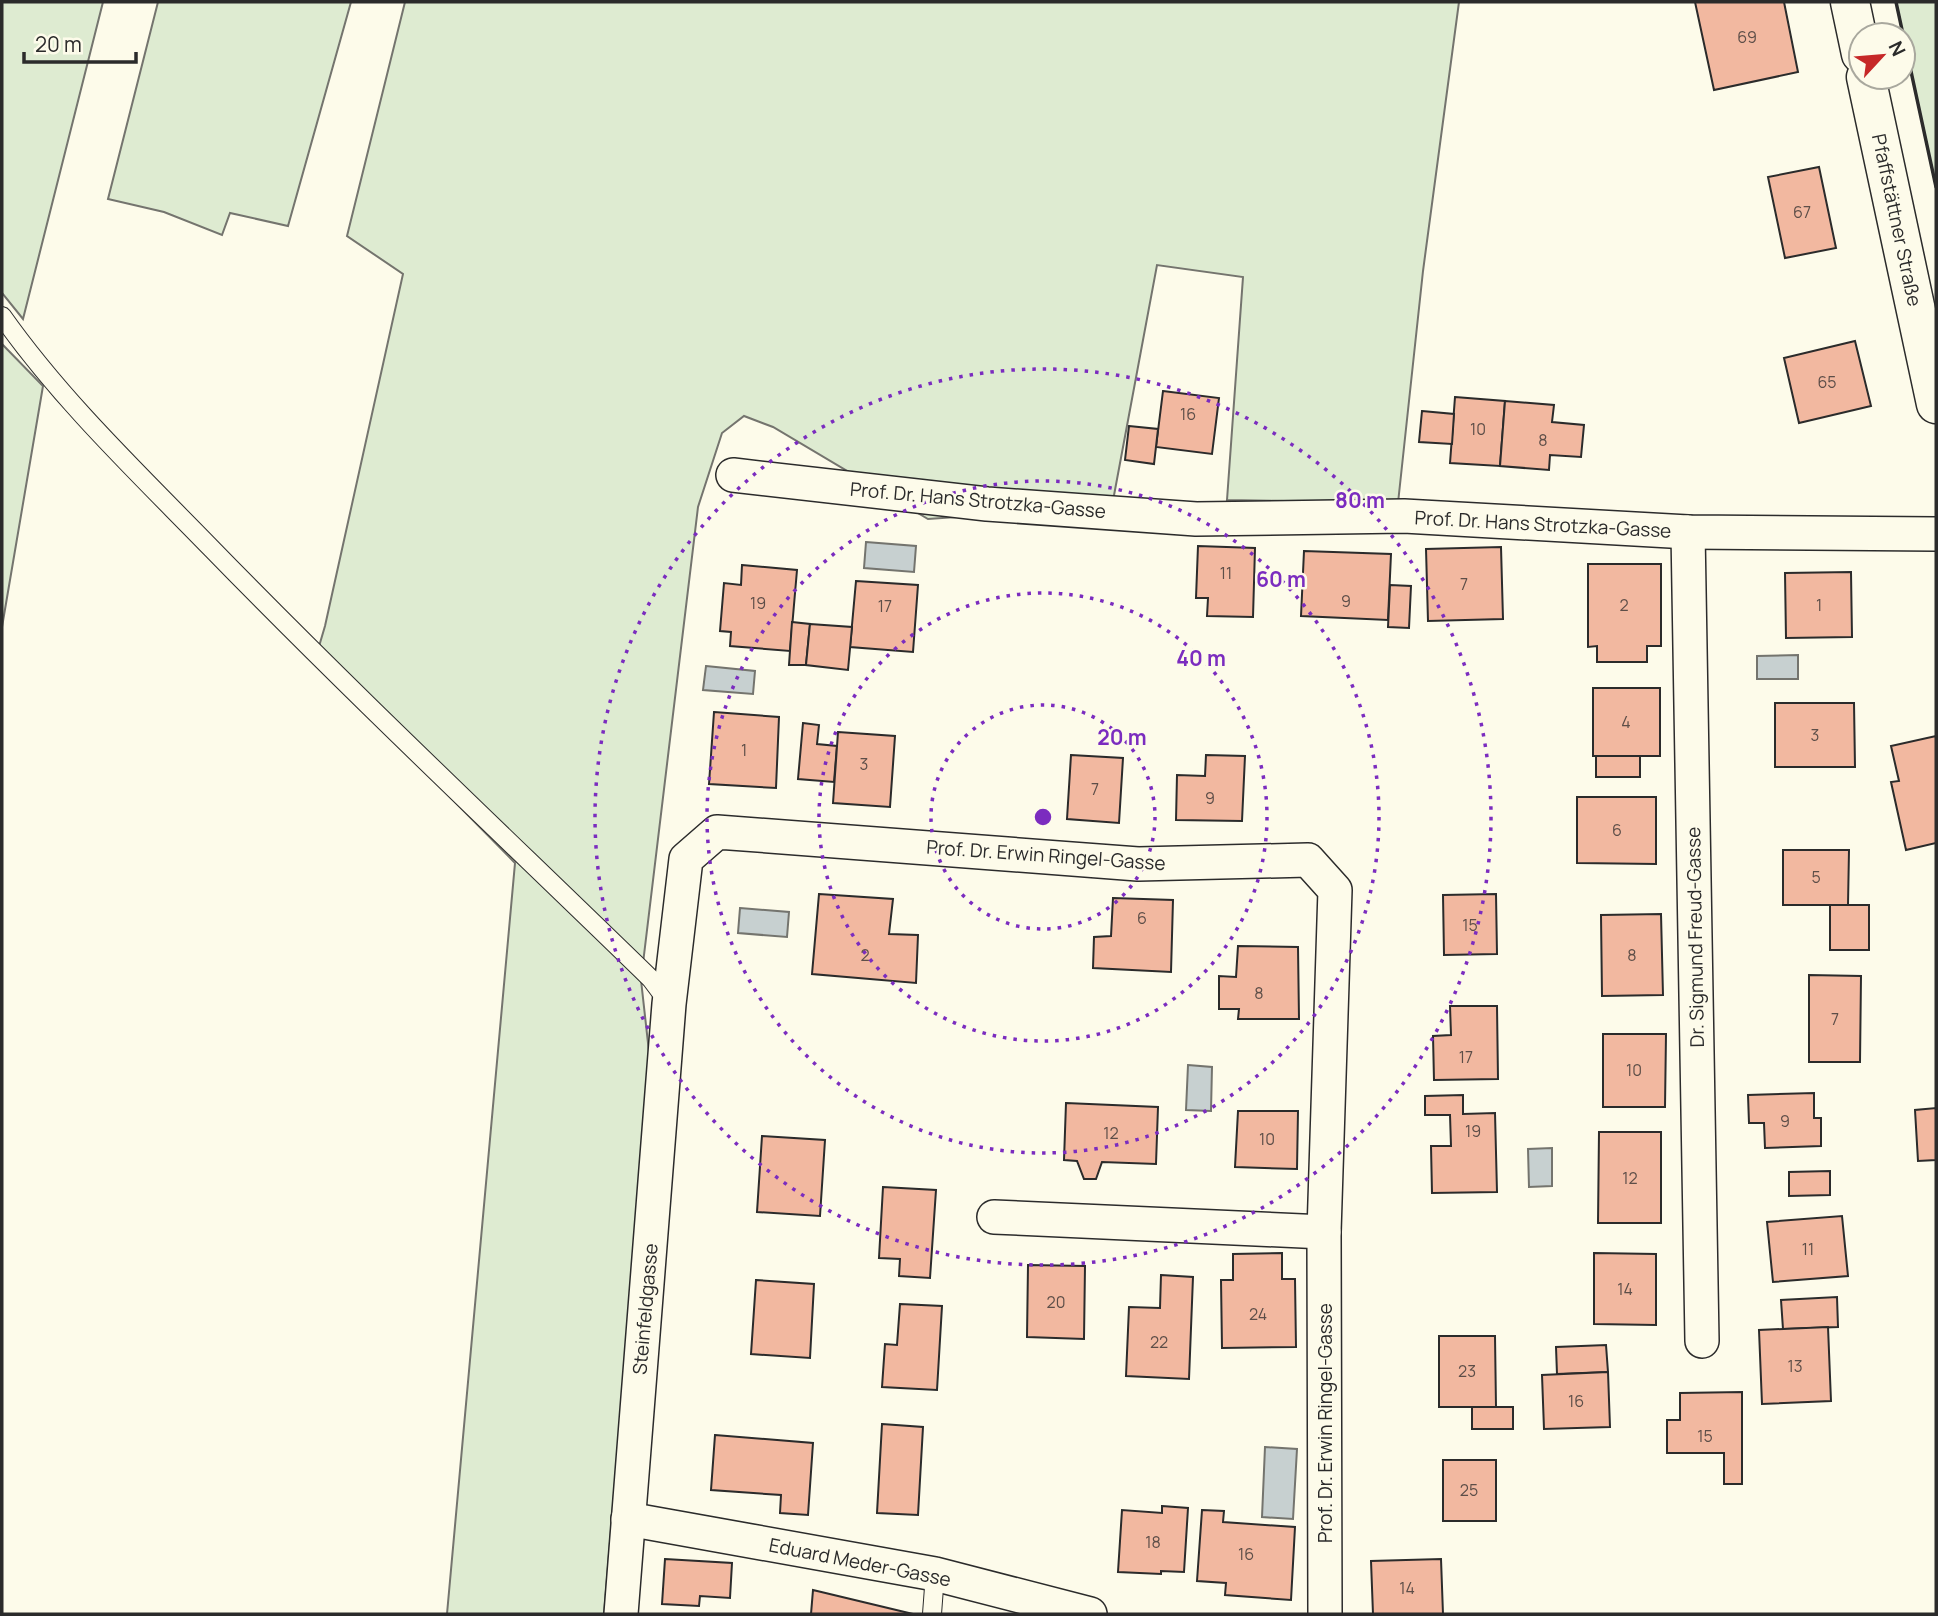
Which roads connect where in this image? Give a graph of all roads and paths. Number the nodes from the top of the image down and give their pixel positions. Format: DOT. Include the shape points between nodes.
graph roads {
  1 [pos="1850,2"];
  2 [pos="1854,21"];
  3 [pos="1869,91"];
  4 [pos="2,316"];
  5 [pos="1936,404"];
  6 [pos="733,475"];
  7 [pos="1688,532"];
  8 [pos="1936,534"];
  9 [pos="669,1004"];
  10 [pos="994,1217"];
  11 [pos="1324,1232"];
  12 [pos="1702,1341"];
  13 [pos="628,1519"];
  14 [pos="935,1574"];
  15 [pos="621,1614"];
  16 [pos="932,1614"];
  17 [pos="1090,1614"];
  18 [pos="1325,1614"];
  1 -- 2 [label="main road"];
  3 -- 5 [label="main road, Pfaffstättner Straße"];
  4 -- 9 [label="lane" via="103,436 295,634 651,979"];
  6 -- 7 [label="street, Prof. Dr. Hans Strotzka-Gasse" via="987,504 1196,519 1404,516"];
  7 -- 8 [label="street, Prof. Dr. Hans Strotzka-Gasse"];
  7 -- 12 [label="street, Dr. Sigmund Freud-Gasse"];
  9 -- 11 [label="street, Prof. Dr. Erwin Ringel-Gasse" via="686,859 717,832 1138,864 1308,860 1335,890"];
  9 -- 13 [label="street, Steinfeldgasse"];
  10 -- 11 [label="street"];
  11 -- 18 [label="street, Prof. Dr. Erwin Ringel-Gasse"];
  13 -- 14 [label="street, Eduard Meder-Gasse"];
  13 -- 15 [label="street, Steinfeldgasse"];
  14 -- 16 [label="lane"];
  14 -- 17 [label="street, Eduard Meder-Gasse"];
}
